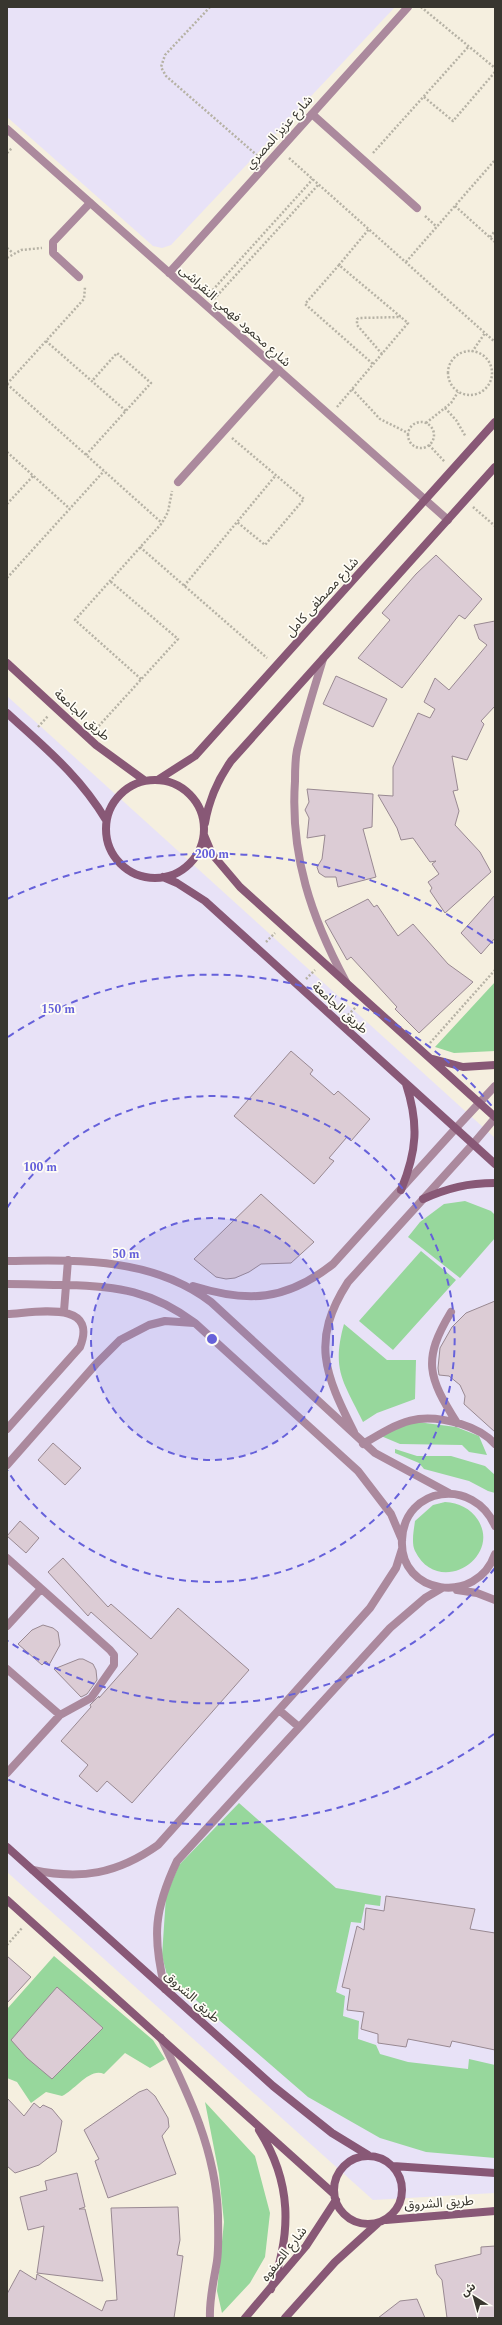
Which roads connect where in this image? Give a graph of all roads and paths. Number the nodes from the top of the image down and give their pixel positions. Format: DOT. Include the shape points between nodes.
graph roads {
  1 [pos="210,7"];
  2 [pos="408,7"];
  3 [pos="421,7"];
  4 [pos="469,46"];
  5 [pos="495,68"];
  6 [pos="495,72"];
  7 [pos="424,97"];
  8 [pos="312,114"];
  9 [pos="7,130"];
  10 [pos="280,149"];
  11 [pos="495,160"];
  12 [pos="365,162"];
  13 [pos="266,164"];
  14 [pos="313,179"];
  15 [pos="319,184"];
  16 [pos="90,203"];
  17 [pos="455,206"];
  18 [pos="417,208"];
  19 [pos="437,227"];
  20 [pos="369,229"];
  21 [pos="495,232"];
  22 [pos="490,237"];
  23 [pos="495,242"];
  24 [pos="7,248"];
  25 [pos="52,248"];
  26 [pos="13,253"];
  27 [pos="7,258"];
  28 [pos="406,262"];
  29 [pos="339,264"];
  30 [pos="169,273"];
  31 [pos="79,277"];
  32 [pos="204,304"];
  33 [pos="401,317"];
  34 [pos="485,333"];
  35 [pos="46,342"];
  36 [pos="495,342"];
  37 [pos="472,352"];
  38 [pos="382,354"];
  39 [pos="373,364"];
  40 [pos="279,370"];
  41 [pos="92,381"];
  42 [pos="7,384"];
  43 [pos="352,389"];
  44 [pos="458,392"];
  45 [pos="445,408"];
  46 [pos="126,411"];
  47 [pos="330,415"];
  48 [pos="495,422"];
  49 [pos="426,423"];
  50 [pos="224,431"];
  51 [pos="408,433"];
  52 [pos="429,445"];
  53 [pos="471,448"];
  54 [pos="7,452"];
  55 [pos="86,455"];
  56 [pos="495,467"];
  57 [pos="452,470"];
  58 [pos="104,471"];
  59 [pos="276,475"];
  60 [pos="33,476"];
  61 [pos="178,482"];
  62 [pos="425,500"];
  63 [pos="466,500"];
  64 [pos="7,504"];
  65 [pos="70,509"];
  66 [pos="448,520"];
  67 [pos="162,522"];
  68 [pos="237,522"];
  69 [pos="495,526"];
  70 [pos="140,547"];
  71 [pos="7,578"];
  72 [pos="110,581"];
  73 [pos="184,586"];
  74 [pos="322,659"];
  75 [pos="7,663"];
  76 [pos="276,667"];
  77 [pos="141,679"];
  78 [pos="55,708"];
  79 [pos="7,713"];
  80 [pos="31,735"];
  81 [pos="88,737"];
  82 [pos="159,779"];
  83 [pos="144,780"];
  84 [pos="106,820"];
  85 [pos="205,823"];
  86 [pos="204,835"];
  87 [pos="163,878"];
  88 [pos="282,925"];
  89 [pos="259,950"];
  90 [pos="323,962"];
  91 [pos="495,970"];
  92 [pos="346,982"];
  93 [pos="299,987"];
  94 [pos="364,998"];
  95 [pos="340,1024"];
  96 [pos="422,1052"];
  97 [pos="429,1058"];
  98 [pos="495,1065"];
  99 [pos="406,1083"];
  100 [pos="495,1086"];
  101 [pos="479,1103"];
  102 [pos="495,1118"];
  103 [pos="456,1128"];
  104 [pos="473,1144"];
  105 [pos="495,1164"];
  106 [pos="495,1183"];
  107 [pos="401,1190"];
  108 [pos="423,1199"];
  109 [pos="68,1260"];
  110 [pos="7,1261"];
  111 [pos="180,1282"];
  112 [pos="7,1284"];
  113 [pos="66,1285"];
  114 [pos="64,1311"];
  115 [pos="451,1312"];
  116 [pos="7,1314"];
  117 [pos="195,1323"];
  118 [pos="457,1423"];
  119 [pos="7,1429"];
  120 [pos="360,1441"];
  121 [pos="495,1444"];
  122 [pos="7,1465"];
  123 [pos="449,1493"];
  124 [pos="495,1526"];
  125 [pos="402,1540"];
  126 [pos="402,1549"];
  127 [pos="495,1554"];
  128 [pos="7,1558"];
  129 [pos="445,1588"];
  130 [pos="41,1589"];
  131 [pos="495,1600"];
  132 [pos="7,1626"];
  133 [pos="7,1670"];
  134 [pos="279,1710"];
  135 [pos="60,1715"];
  136 [pos="299,1727"];
  137 [pos="7,1773"];
  138 [pos="7,1848"];
  139 [pos="33,1870"];
  140 [pos="7,1900"];
  141 [pos="29,1920"];
  142 [pos="7,1945"];
  143 [pos="165,1989"];
  144 [pos="160,2038"];
  145 [pos="255,2122"];
  146 [pos="368,2155"];
  147 [pos="393,2166"];
  148 [pos="495,2173"];
  149 [pos="335,2197"];
  150 [pos="495,2211"];
  151 [pos="382,2221"];
  152 [pos="271,2289"];
  153 [pos="210,2318"];
  154 [pos="246,2318"];
  155 [pos="285,2318"];
  1 -- 13 [label="path" via="165,55 162,67 166,76"];
  2 -- 8 [label="street, شارع عزيز المصري"];
  3 -- 4 [label="path"];
  4 -- 5 [label="path"];
  4 -- 7 [label="path"];
  6 -- 7 [label="path" via="453,121"];
  7 -- 12 [label="path"];
  8 -- 10 [label="street, شارع عزيز المصري"];
  8 -- 12 [label="street"];
  9 -- 16 [label="street, شارع محمود فهمي النقراشى"];
  10 -- 13 [label="street, شارع عزيز المصري"];
  10 -- 14 [label="path"];
  11 -- 17 [label="path"];
  12 -- 18 [label="street"];
  13 -- 30 [label="street, شارع عزيز المصري"];
  14 -- 15 [label="path"];
  14 -- 32 [label="path"];
  15 -- 20 [label="path"];
  15 -- 32 [label="path"];
  16 -- 25 [label="street" via="53,242"];
  16 -- 30 [label="street, شارع محمود فهمي النقراشى"];
  17 -- 19 [label="path"];
  17 -- 22 [label="path"];
  18 -- 19 [label="path"];
  19 -- 28 [label="path"];
  20 -- 28 [label="path"];
  20 -- 29 [label="path"];
  21 -- 22 [label="path"];
  22 -- 23 [label="path"];
  24 -- 26 [label="path"];
  25 -- 26 [label="path"];
  25 -- 31 [label="street" via="53,253"];
  26 -- 27 [label="path"];
  28 -- 34 [label="path"];
  29 -- 33 [label="path"];
  29 -- 39 [label="path" via="305,304"];
  30 -- 32 [label="street, شارع محمود فهمي النقراشى"];
  31 -- 35 [label="path" via="86,291 84,299"];
  32 -- 40 [label="street, شارع محمود فهمي النقراشى"];
  33 -- 38 [label="path" via="408,323"];
  33 -- 38 [label="path" via="357,319 357,325"];
  34 -- 36 [label="path"];
  34 -- 37 [label="path"];
  35 -- 41 [label="path"];
  35 -- 42 [label="path"];
  37 -- 44 [label="path" via="465,352 454,358 448,370 450,383"];
  37 -- 44 [label="path" via="478,353 488,361 491,367 491,380 484,391 478,394"];
  38 -- 39 [label="path"];
  39 -- 43 [label="path"];
  40 -- 47 [label="street, شارع محمود فهمي النقراشى"];
  40 -- 50 [label="street"];
  41 -- 46 [label="path"];
  41 -- 46 [label="path" via="117,353 151,383"];
  42 -- 55 [label="path"];
  43 -- 47 [label="path"];
  43 -- 51 [label="path" via="380,419"];
  44 -- 45 [label="path"];
  45 -- 49 [label="path"];
  45 -- 53 [label="path" via="465,434"];
  46 -- 55 [label="path"];
  47 -- 62 [label="street, شارع محمود فهمي النقراشى"];
  48 -- 53 [label="street, شارع مصطفى كامل"];
  49 -- 51 [label="path" via="415,424"];
  49 -- 52 [label="path" via="434,432 434,438"];
  50 -- 59 [label="path"];
  50 -- 61 [label="street"];
  51 -- 52 [label="path" via="408,438 416,447"];
  52 -- 57 [label="path"];
  53 -- 57 [label="street, شارع مصطفى كامل"];
  54 -- 60 [label="path"];
  55 -- 58 [label="path"];
  56 -- 63 [label="street"];
  57 -- 62 [label="street, شارع مصطفى كامل"];
  58 -- 65 [label="path"];
  58 -- 67 [label="path"];
  59 -- 68 [label="path"];
  59 -- 68 [label="path" via="304,498 265,545"];
  60 -- 64 [label="path"];
  60 -- 65 [label="path"];
  61 -- 67 [label="path" via="172,489 168,512"];
  62 -- 66 [label="street, شارع محمود فهمي النقراشى"];
  62 -- 76 [label="street, شارع مصطفى كامل"];
  63 -- 66 [label="street"];
  63 -- 69 [label="path"];
  65 -- 71 [label="path"];
  66 -- 74 [label="street"];
  67 -- 70 [label="path"];
  68 -- 73 [label="path"];
  70 -- 72 [label="path"];
  70 -- 73 [label="path"];
  72 -- 77 [label="path" via="75,620"];
  72 -- 77 [label="path" via="178,639"];
  73 -- 76 [label="path"];
  74 -- 85 [label="street" via="231,761 218,780 209,801"];
  74 -- 92 [label="street" via="297,752 293,800 297,848 307,895 324,940"];
  75 -- 78 [label="street, طريق الجامعة"];
  76 -- 82 [label="street, شارع مصطفى كامل" via="195,756"];
  77 -- 81 [label="path"];
  78 -- 80 [label="path"];
  78 -- 81 [label="street, طريق الجامعة"];
  79 -- 80 [label="street"];
  80 -- 84 [label="street" via="84,786"];
  81 -- 83 [label="street, طريق الجامعة"];
  82 -- 83 [label="street"];
  82 -- 85 [label="street" via="173,782 194,798"];
  83 -- 84 [label="street" via="133,784 120,795"];
  84 -- 87 [label="street" via="108,843 121,865 143,877"];
  85 -- 86 [label="street"];
  86 -- 87 [label="street" via="200,850 191,863"];
  86 -- 88 [label="street, طريق الجامعة" via="212,854 225,871"];
  87 -- 89 [label="street, طريق الجامعة" via="192,891"];
  88 -- 89 [label="path"];
  88 -- 90 [label="street, طريق الجامعة"];
  89 -- 93 [label="street, طريق الجامعة"];
  90 -- 92 [label="street, طريق الجامعة"];
  90 -- 93 [label="path"];
  91 -- 96 [label="path"];
  92 -- 94 [label="street, طريق الجامعة"];
  93 -- 95 [label="street, طريق الجامعة"];
  94 -- 95 [label="path"];
  94 -- 96 [label="street, طريق الجامعة"];
  95 -- 99 [label="street, طريق الجامعة"];
  96 -- 97 [label="street, طريق الجامعة"];
  97 -- 98 [label="street" via="463,1067"];
  97 -- 101 [label="street, طريق الجامعة"];
  99 -- 103 [label="street, طريق الجامعة"];
  99 -- 107 [label="street" via="415,1126 414,1148"];
  100 -- 101 [label="street"];
  101 -- 102 [label="street, طريق الجامعة"];
  101 -- 103 [label="street"];
  102 -- 104 [label="street"];
  103 -- 104 [label="street, طريق الجامعة"];
  103 -- 107 [label="street"];
  104 -- 105 [label="street, طريق الجامعة"];
  104 -- 108 [label="street"];
  106 -- 108 [label="street" via="472,1183 446,1188"];
  107 -- 111 [label="street" via="333,1264 317,1277 298,1287 278,1294 236,1297"];
  108 -- 120 [label="street" via="348,1282 336,1300 328,1321 325,1342 327,1372 331,1386"];
  109 -- 110 [label="street"];
  109 -- 111 [label="street" via="138,1269"];
  109 -- 113 [label="street"];
  111 -- 120 [label="street" via="211,1302"];
  112 -- 113 [label="street"];
  113 -- 114 [label="street"];
  113 -- 117 [label="street" via="102,1286 142,1293 161,1301"];
  114 -- 116 [label="street"];
  114 -- 119 [label="street" via="75,1315 82,1325 84,1336 80,1347"];
  115 -- 118 [label="street" via="438,1333 431,1370 444,1403"];
  117 -- 122 [label="street" via="165,1321 134,1331 120,1340"];
  117 -- 125 [label="street" via="358,1471 391,1514"];
  118 -- 120 [label="street" via="439,1418 417,1419"];
  118 -- 121 [label="street" via="478,1430"];
  120 -- 123 [label="street" via="399,1468"];
  123 -- 124 [label="street" via="459,1494 477,1502 485,1508"];
  123 -- 125 [label="street" via="434,1496 416,1507 404,1526"];
  125 -- 126 [label="street"];
  126 -- 129 [label="street" via="407,1563 416,1575 428,1584"];
  126 -- 134 [label="street" via="396,1568 370,1608"];
  127 -- 129 [label="street" via="484,1573 474,1582 461,1587"];
  128 -- 130 [label="street"];
  129 -- 131 [label="street" via="477,1592"];
  129 -- 136 [label="street" via="425,1598 390,1628"];
  130 -- 132 [label="street"];
  130 -- 135 [label="street" via="114,1655 114,1664 91,1698"];
  133 -- 135 [label="street"];
  134 -- 136 [label="street"];
  134 -- 139 [label="street" via="158,1845 138,1859 104,1871 76,1875"];
  135 -- 137 [label="street"];
  136 -- 143 [label="street" via="177,1861 163,1891 156,1924 157,1957"];
  138 -- 139 [label="street, طريق الشروق"];
  139 -- 143 [label="street, طريق الشروق"];
  140 -- 141 [label="street"];
  141 -- 142 [label="path"];
  141 -- 144 [label="street"];
  143 -- 146 [label="street, طريق الشروق" via="273,2086 332,2133"];
  144 -- 145 [label="street"];
  144 -- 153 [label="street" via="202,2128 213,2171 218,2222 217,2259"];
  145 -- 149 [label="street"];
  145 -- 152 [label="street" via="278,2167 284,2197 285,2241"];
  146 -- 147 [label="street" via="382,2158"];
  146 -- 149 [label="street" via="354,2159 343,2167 334,2185"];
  147 -- 148 [label="street"];
  147 -- 151 [label="street" via="399,2174 402,2195 393,2213"];
  149 -- 151 [label="street" via="345,2215 352,2220 370,2224"];
  149 -- 152 [label="street, شارع الصفوه" via="306,2246"];
  150 -- 151 [label="street, طريق الشروق"];
  151 -- 155 [label="street" via="335,2262"];
  152 -- 154 [label="street, شارع الصفوه"];
}
